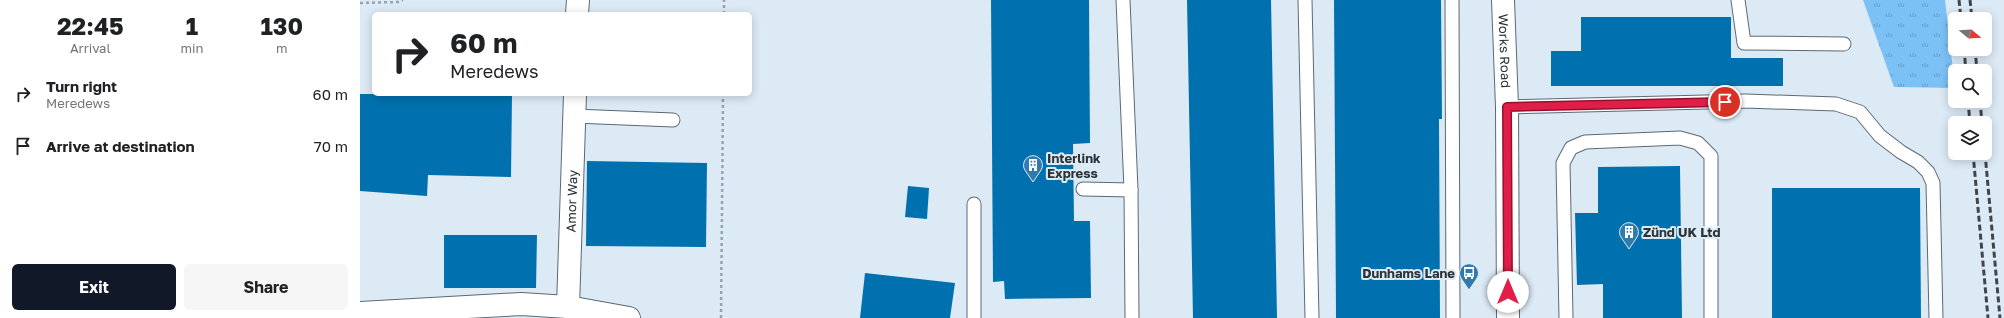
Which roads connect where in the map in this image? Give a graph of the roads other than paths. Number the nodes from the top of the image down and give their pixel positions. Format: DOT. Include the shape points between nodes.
graph roads {
  1 [pos="578,0"];
  2 [pos="1123,0"];
  3 [pos="1305,0"];
  4 [pos="1452,0"];
  5 [pos="1503,0"];
  6 [pos="1738,0"];
  7 [pos="577,12"];
  8 [pos="1844,44"];
  9 [pos="575,96"];
  10 [pos="1507,107"];
  11 [pos="574,116"];
  12 [pos="673,120"];
  13 [pos="1082,189"];
  14 [pos="1131,190"];
  15 [pos="974,204"];
  16 [pos="568,307"];
  17 [pos="360,313"];
  18 [pos="629,318"];
  19 [pos="974,318"];
  20 [pos="1132,318"];
  21 [pos="1312,318"];
  22 [pos="1453,318"];
  23 [pos="1508,318"];
  24 [pos="1566,318"];
  25 [pos="1711,318"];
  26 [pos="1936,318"];
  1 -- 7 [label="street"];
  2 -- 14 [label="lane"];
  3 -- 21 [label="lane"];
  4 -- 22 [label="lane"];
  5 -- 10 [label="street, Works Road"];
  6 -- 8 [label="lane" via="1744,43"];
  9 -- 11 [label="street, Amor Way"];
  10 -- 23 [label="street, Works Road"];
  10 -- 26 [label="lane" via="1746,101 1836,104 1860,112 1880,136 1918,162 1928,172 1933,183"];
  11 -- 12 [label="lane"];
  11 -- 16 [label="street, Amor Way"];
  13 -- 14 [label="lane"];
  14 -- 20 [label="lane"];
  15 -- 19 [label="lane"];
  16 -- 17 [label="street" via="521,304"];
  16 -- 18 [label="street"];
  24 -- 25 [label="lane" via="1563,163 1571,148 1585,142 1680,138 1698,143 1710,156"];
}
